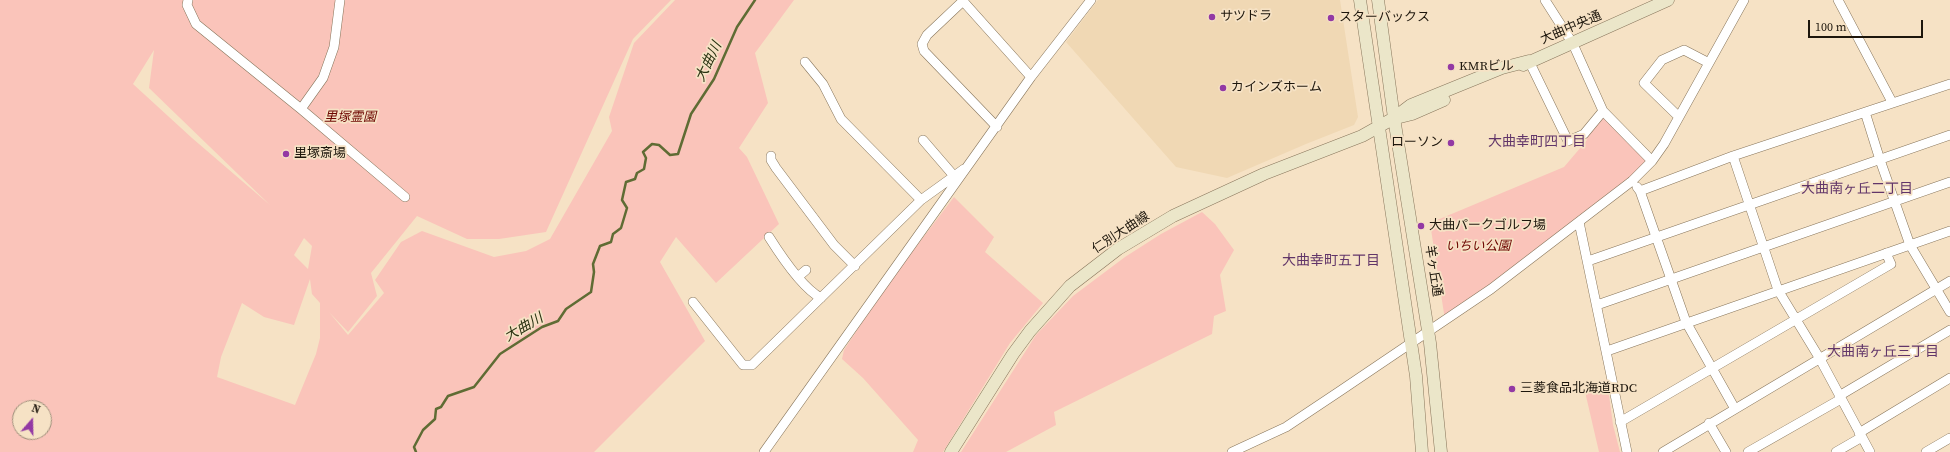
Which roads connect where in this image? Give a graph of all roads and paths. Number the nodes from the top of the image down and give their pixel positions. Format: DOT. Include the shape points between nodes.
graph roads {
  1 [pos="188,0"];
  2 [pos="340,0"];
  3 [pos="963,0"];
  4 [pos="1091,0"];
  5 [pos="1360,0"];
  6 [pos="1378,0"];
  7 [pos="1668,0"];
  8 [pos="1744,0"];
  9 [pos="1838,0"];
  10 [pos="1548,1"];
  11 [pos="1573,44"];
  12 [pos="1529,61"];
  13 [pos="805,62"];
  14 [pos="1709,62"];
  15 [pos="1031,77"];
  16 [pos="1950,84"];
  17 [pos="1892,102"];
  18 [pos="301,109"];
  19 [pos="1603,111"];
  20 [pos="1865,112"];
  21 [pos="1679,117"];
  22 [pos="1394,118"];
  23 [pos="997,127"];
  24 [pos="1378,127"];
  25 [pos="1950,135"];
  26 [pos="923,140"];
  27 [pos="771,156"];
  28 [pos="1733,156"];
  29 [pos="1880,160"];
  30 [pos="1652,161"];
  31 [pos="970,165"];
  32 [pos="954,176"];
  33 [pos="1632,181"];
  34 [pos="1950,182"];
  35 [pos="1640,191"];
  36 [pos="405,197"];
  37 [pos="921,200"];
  38 [pos="1894,201"];
  39 [pos="1750,205"];
  40 [pos="1579,222"];
  41 [pos="1950,231"];
  42 [pos="769,237"];
  43 [pos="1656,238"];
  44 [pos="1910,245"];
  45 [pos="1764,247"];
  46 [pos="1886,253"];
  47 [pos="1588,261"];
  48 [pos="855,266"];
  49 [pos="806,270"];
  50 [pos="799,276"];
  51 [pos="1671,279"];
  52 [pos="1950,281"];
  53 [pos="1937,289"];
  54 [pos="1778,290"];
  55 [pos="821,298"];
  56 [pos="694,302"];
  57 [pos="1597,305"];
  58 [pos="1950,312"];
  59 [pos="1796,319"];
  60 [pos="1686,322"];
  61 [pos="1950,330"];
  62 [pos="1428,331"];
  63 [pos="1411,342"];
  64 [pos="1606,351"];
  65 [pos="1820,359"];
  66 [pos="1712,370"];
  67 [pos="1950,378"];
  68 [pos="1840,398"];
  69 [pos="1735,409"];
  70 [pos="1620,422"];
  71 [pos="1710,423"];
  72 [pos="1861,435"];
  73 [pos="1950,438"];
  74 [pos="764,452"];
  75 [pos="951,452"];
  76 [pos="1232,452"];
  77 [pos="1422,452"];
  78 [pos="1441,452"];
  79 [pos="1626,452"];
  80 [pos="1663,452"];
  81 [pos="1726,452"];
  82 [pos="1748,452"];
  83 [pos="1836,452"];
  84 [pos="1870,452"];
  85 [pos="1926,452"];
  1 -- 18 [label="street" via="187,5 196,24"];
  2 -- 18 [label="street" via="334,47 323,78"];
  3 -- 15 [label="street"];
  3 -- 23 [label="street" via="927,35 922,44 924,51"];
  4 -- 15 [label="street"];
  5 -- 24 [label="main road"];
  6 -- 22 [label="main road, 羊ヶ丘通"];
  7 -- 11 [label="main road, 大曲中央通"];
  8 -- 14 [label="street"];
  9 -- 17 [label="street"];
  10 -- 11 [label="street"];
  11 -- 12 [label="main road, 大曲中央通"];
  11 -- 19 [label="street"];
  12 -- 19 [label="street" via="1568,141 1584,134"];
  12 -- 22 [label="main road, 大曲中央通" via="1502,68 1411,105"];
  13 -- 37 [label="street" via="823,84 841,119"];
  14 -- 21 [label="street"];
  14 -- 21 [label="street" via="1684,50 1662,60 1644,83"];
  15 -- 23 [label="street"];
  16 -- 17 [label="street"];
  17 -- 20 [label="street"];
  18 -- 36 [label="street"];
  19 -- 30 [label="street"];
  20 -- 28 [label="street"];
  20 -- 29 [label="street"];
  21 -- 30 [label="street"];
  22 -- 24 [label="main road, 大曲中央通"];
  22 -- 62 [label="main road, 羊ヶ丘通"];
  23 -- 31 [label="street"];
  24 -- 63 [label="main road"];
  24 -- 75 [label="main road, 仁別大曲線" via="1362,136 1264,174 1173,216 1118,249 1070,286 1030,331"];
  25 -- 29 [label="street"];
  26 -- 32 [label="street"];
  27 -- 48 [label="street" via="773,164 810,214"];
  28 -- 35 [label="street"];
  28 -- 39 [label="street"];
  29 -- 38 [label="street"];
  29 -- 39 [label="street"];
  30 -- 33 [label="street"];
  31 -- 32 [label="street"];
  31 -- 74 [label="street"];
  32 -- 37 [label="street"];
  33 -- 35 [label="street"];
  33 -- 40 [label="street"];
  34 -- 38 [label="street"];
  35 -- 43 [label="street"];
  37 -- 48 [label="street"];
  38 -- 44 [label="street"];
  38 -- 45 [label="street"];
  39 -- 43 [label="street"];
  39 -- 45 [label="street"];
  40 -- 47 [label="street"];
  40 -- 62 [label="street" via="1491,289"];
  41 -- 44 [label="street"];
  42 -- 50 [label="street"];
  43 -- 47 [label="street"];
  43 -- 51 [label="street"];
  44 -- 46 [label="street"];
  44 -- 53 [label="street"];
  45 -- 51 [label="street"];
  45 -- 54 [label="street"];
  46 -- 54 [label="street"];
  46 -- 59 [label="street" via="1891,264"];
  47 -- 57 [label="street"];
  48 -- 55 [label="street"];
  49 -- 50 [label="street"];
  50 -- 55 [label="street" via="812,293"];
  51 -- 57 [label="street"];
  51 -- 60 [label="street"];
  52 -- 53 [label="street"];
  53 -- 58 [label="street"];
  53 -- 65 [label="street"];
  54 -- 59 [label="street"];
  54 -- 60 [label="street"];
  55 -- 56 [label="street" via="752,366 743,365"];
  57 -- 64 [label="street"];
  59 -- 65 [label="street"];
  59 -- 66 [label="street"];
  60 -- 64 [label="street"];
  60 -- 66 [label="street"];
  61 -- 68 [label="street"];
  62 -- 63 [label="street"];
  62 -- 78 [label="main road, 羊ヶ丘通"];
  63 -- 76 [label="street" via="1286,427"];
  63 -- 77 [label="main road"];
  64 -- 70 [label="street"];
  65 -- 68 [label="street"];
  65 -- 69 [label="street"];
  66 -- 69 [label="street"];
  66 -- 70 [label="street"];
  67 -- 72 [label="street"];
  68 -- 72 [label="street"];
  68 -- 82 [label="street"];
  69 -- 71 [label="street"];
  70 -- 79 [label="street"];
  71 -- 80 [label="street"];
  71 -- 81 [label="street"];
  72 -- 83 [label="street"];
  72 -- 84 [label="street"];
  73 -- 85 [label="street"];
}
